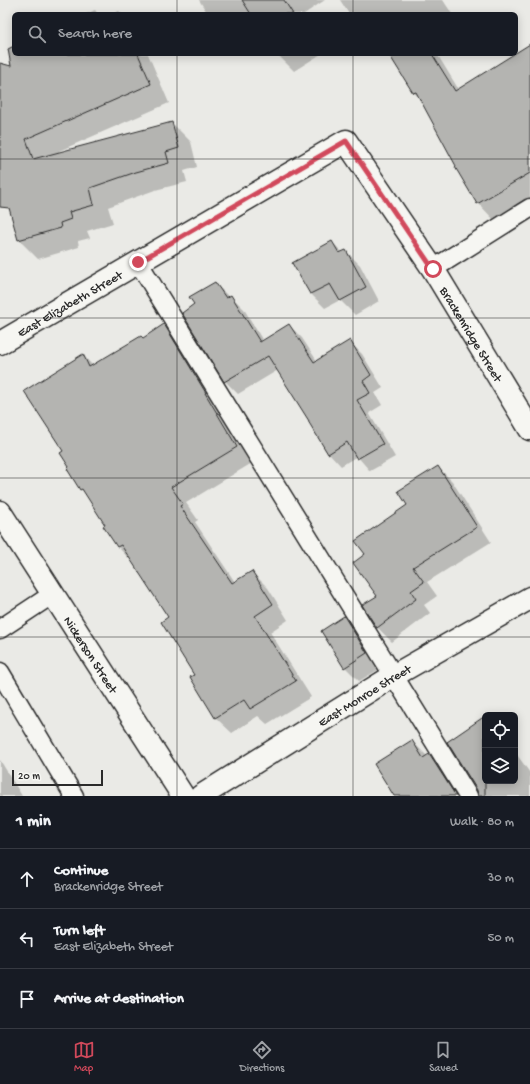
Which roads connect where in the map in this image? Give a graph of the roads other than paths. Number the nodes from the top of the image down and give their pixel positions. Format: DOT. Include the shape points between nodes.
graph roads {
  1 [pos="346,141"];
  2 [pos="530,208"];
  3 [pos="138,262"];
  4 [pos="433,269"];
  5 [pos="0,343"];
  6 [pos="530,429"];
  7 [pos="0,512"];
  8 [pos="53,594"];
  9 [pos="530,598"];
  10 [pos="0,629"];
  11 [pos="0,672"];
  12 [pos="393,676"];
  13 [pos="74,796"];
  14 [pos="183,796"];
  15 [pos="201,796"];
  16 [pos="468,796"];
  1 -- 3 [label="street, East Elizabeth Street"];
  1 -- 4 [label="street, Brackenridge Street"];
  2 -- 4 [label="lane"];
  3 -- 5 [label="street, East Elizabeth Street"];
  3 -- 12 [label="lane"];
  4 -- 6 [label="street, Brackenridge Street"];
  7 -- 8 [label="street, Nickerson Street"];
  8 -- 10 [label="lane"];
  8 -- 14 [label="street, Nickerson Street"];
  9 -- 12 [label="street, East Monroe Street"];
  11 -- 13 [label="lane"];
  12 -- 15 [label="street, East Monroe Street"];
  12 -- 16 [label="lane"];
}
